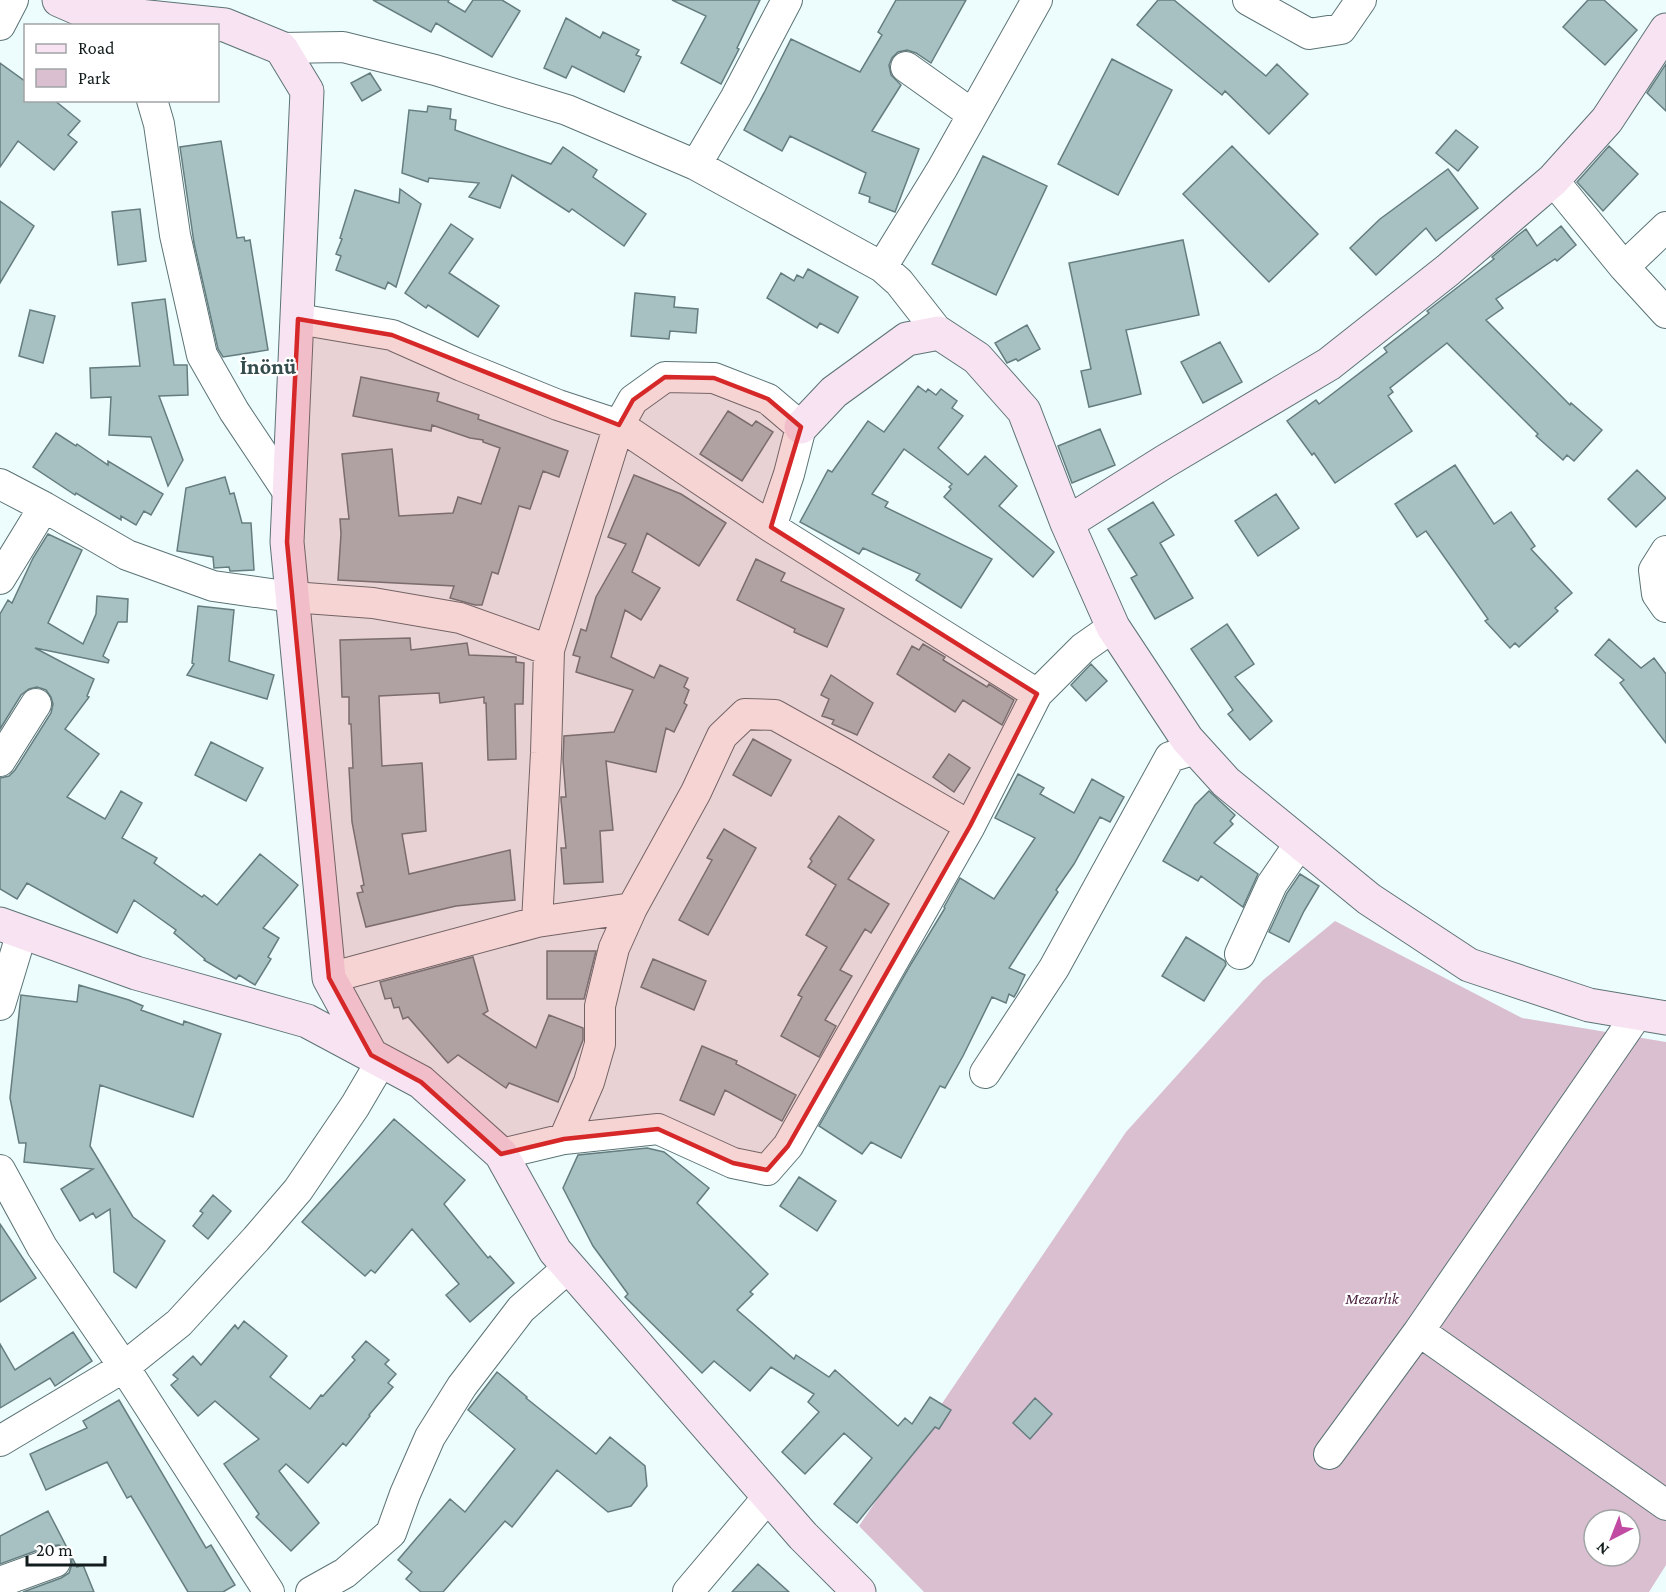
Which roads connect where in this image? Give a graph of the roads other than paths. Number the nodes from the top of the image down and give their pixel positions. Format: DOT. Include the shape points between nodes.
graph roads {
  1 [pos="13,0"];
  2 [pos="58,0"];
  3 [pos="787,0"];
  4 [pos="1037,0"];
  5 [pos="1248,0"];
  6 [pos="1361,0"];
  7 [pos="173,9"];
  8 [pos="129,20"];
  9 [pos="0,25"];
  10 [pos="1666,30"];
  11 [pos="281,48"];
  12 [pos="906,67"];
  13 [pos="153,102"];
  14 [pos="972,114"];
  15 [pos="696,165"];
  16 [pos="1553,180"];
  17 [pos="1666,227"];
  18 [pos="882,267"];
  19 [pos="1624,267"];
  20 [pos="1666,313"];
  21 [pos="298,319"];
  22 [pos="939,333"];
  23 [pos="619,425"];
  24 [pos="801,427"];
  25 [pos="0,484"];
  26 [pos="290,495"];
  27 [pos="44,507"];
  28 [pos="1067,523"];
  29 [pos="771,528"];
  30 [pos="1666,551"];
  31 [pos="0,579"];
  32 [pos="292,597"];
  33 [pos="1666,607"];
  34 [pos="1113,627"];
  35 [pos="549,650"];
  36 [pos="1037,694"];
  37 [pos="36,704"];
  38 [pos="1196,749"];
  39 [pos="0,761"];
  40 [pos="970,825"];
  41 [pos="1300,843"];
  42 [pos="632,908"];
  43 [pos="537,922"];
  44 [pos="11,928"];
  45 [pos="1240,954"];
  46 [pos="329,978"];
  47 [pos="0,1005"];
  48 [pos="1652,1015"];
  49 [pos="376,1057"];
  50 [pos="985,1073"];
  51 [pos="564,1138"];
  52 [pos="501,1154"];
  53 [pos="0,1170"];
  54 [pos="569,1267"];
  55 [pos="1419,1331"];
  56 [pos="124,1367"];
  57 [pos="0,1441"];
  58 [pos="1329,1454"];
  59 [pos="769,1496"];
  60 [pos="1666,1505"];
  61 [pos="55,1562"];
  62 [pos="0,1582"];
  63 [pos="269,1592"];
  64 [pos="311,1592"];
  65 [pos="687,1592"];
  66 [pos="858,1592"];
  1 -- 9 [label="street"];
  2 -- 8 [label="street" via="82,10"];
  3 -- 15 [label="street"];
  4 -- 14 [label="street"];
  5 -- 6 [label="street" via="1309,34 1341,29"];
  7 -- 8 [label="street"];
  7 -- 11 [label="street"];
  10 -- 16 [label="street" via="1607,120"];
  11 -- 15 [label="street" via="343,47 435,70 567,110"];
  11 -- 21 [label="street" via="307,91"];
  12 -- 14 [label="street"];
  13 -- 26 [label="street" via="175,235 202,355"];
  14 -- 18 [label="street"];
  15 -- 18 [label="street"];
  16 -- 19 [label="street"];
  16 -- 28 [label="street" via="1329,364"];
  17 -- 19 [label="street"];
  18 -- 22 [label="street" via="899,282"];
  19 -- 20 [label="street"];
  21 -- 23 [label="street" via="393,335 558,405"];
  21 -- 26 [label="street"];
  22 -- 24 [label="street" via="907,339 834,392"];
  22 -- 28 [label="street" via="977,358 1023,411"];
  23 -- 24 [label="street" via="633,400 665,377 684,377 714,378 768,399"];
  23 -- 29 [label="street"];
  23 -- 35 [label="street"];
  24 -- 29 [label="street"];
  25 -- 27 [label="street"];
  26 -- 32 [label="street" via="287,542"];
  27 -- 31 [label="street"];
  27 -- 32 [label="street" via="127,555 213,586"];
  28 -- 34 [label="street"];
  29 -- 36 [label="street"];
  30 -- 33 [label="street" via="1654,570 1657,594"];
  32 -- 35 [label="street" via="373,603 460,618"];
  32 -- 46 [label="street"];
  34 -- 36 [label="street" via="1083,648"];
  34 -- 38 [label="street"];
  35 -- 43 [label="street"];
  36 -- 40 [label="street"];
  37 -- 39 [label="street"];
  38 -- 41 [label="street" via="1226,782"];
  38 -- 50 [label="street" via="1170,757 1054,968"];
  40 -- 42 [label="street" via="775,716 745,714 722,736"];
  40 -- 51 [label="street" via="788,1146 767,1170 733,1163 658,1129"];
  41 -- 45 [label="street" via="1272,884"];
  41 -- 48 [label="street" via="1369,899 1469,965 1589,1005"];
  42 -- 43 [label="street"];
  42 -- 51 [label="street" via="611,959 600,1006 600,1044"];
  43 -- 46 [label="street"];
  44 -- 47 [label="street"];
  44 -- 49 [label="street" via="136,974 307,1021"];
  46 -- 49 [label="street"];
  48 -- 55 [label="street"];
  49 -- 52 [label="street" via="421,1082"];
  49 -- 56 [label="street" via="355,1106 298,1190 179,1323"];
  51 -- 52 [label="street"];
  52 -- 54 [label="street" via="555,1251"];
  53 -- 56 [label="street" via="42,1247"];
  54 -- 59 [label="street"];
  54 -- 64 [label="street" via="521,1309 462,1386 430,1437 391,1533 345,1573"];
  55 -- 58 [label="street"];
  55 -- 60 [label="street"];
  56 -- 57 [label="street"];
  56 -- 63 [label="street"];
  59 -- 65 [label="street"];
  59 -- 66 [label="street"];
  61 -- 62 [label="street"];
}
